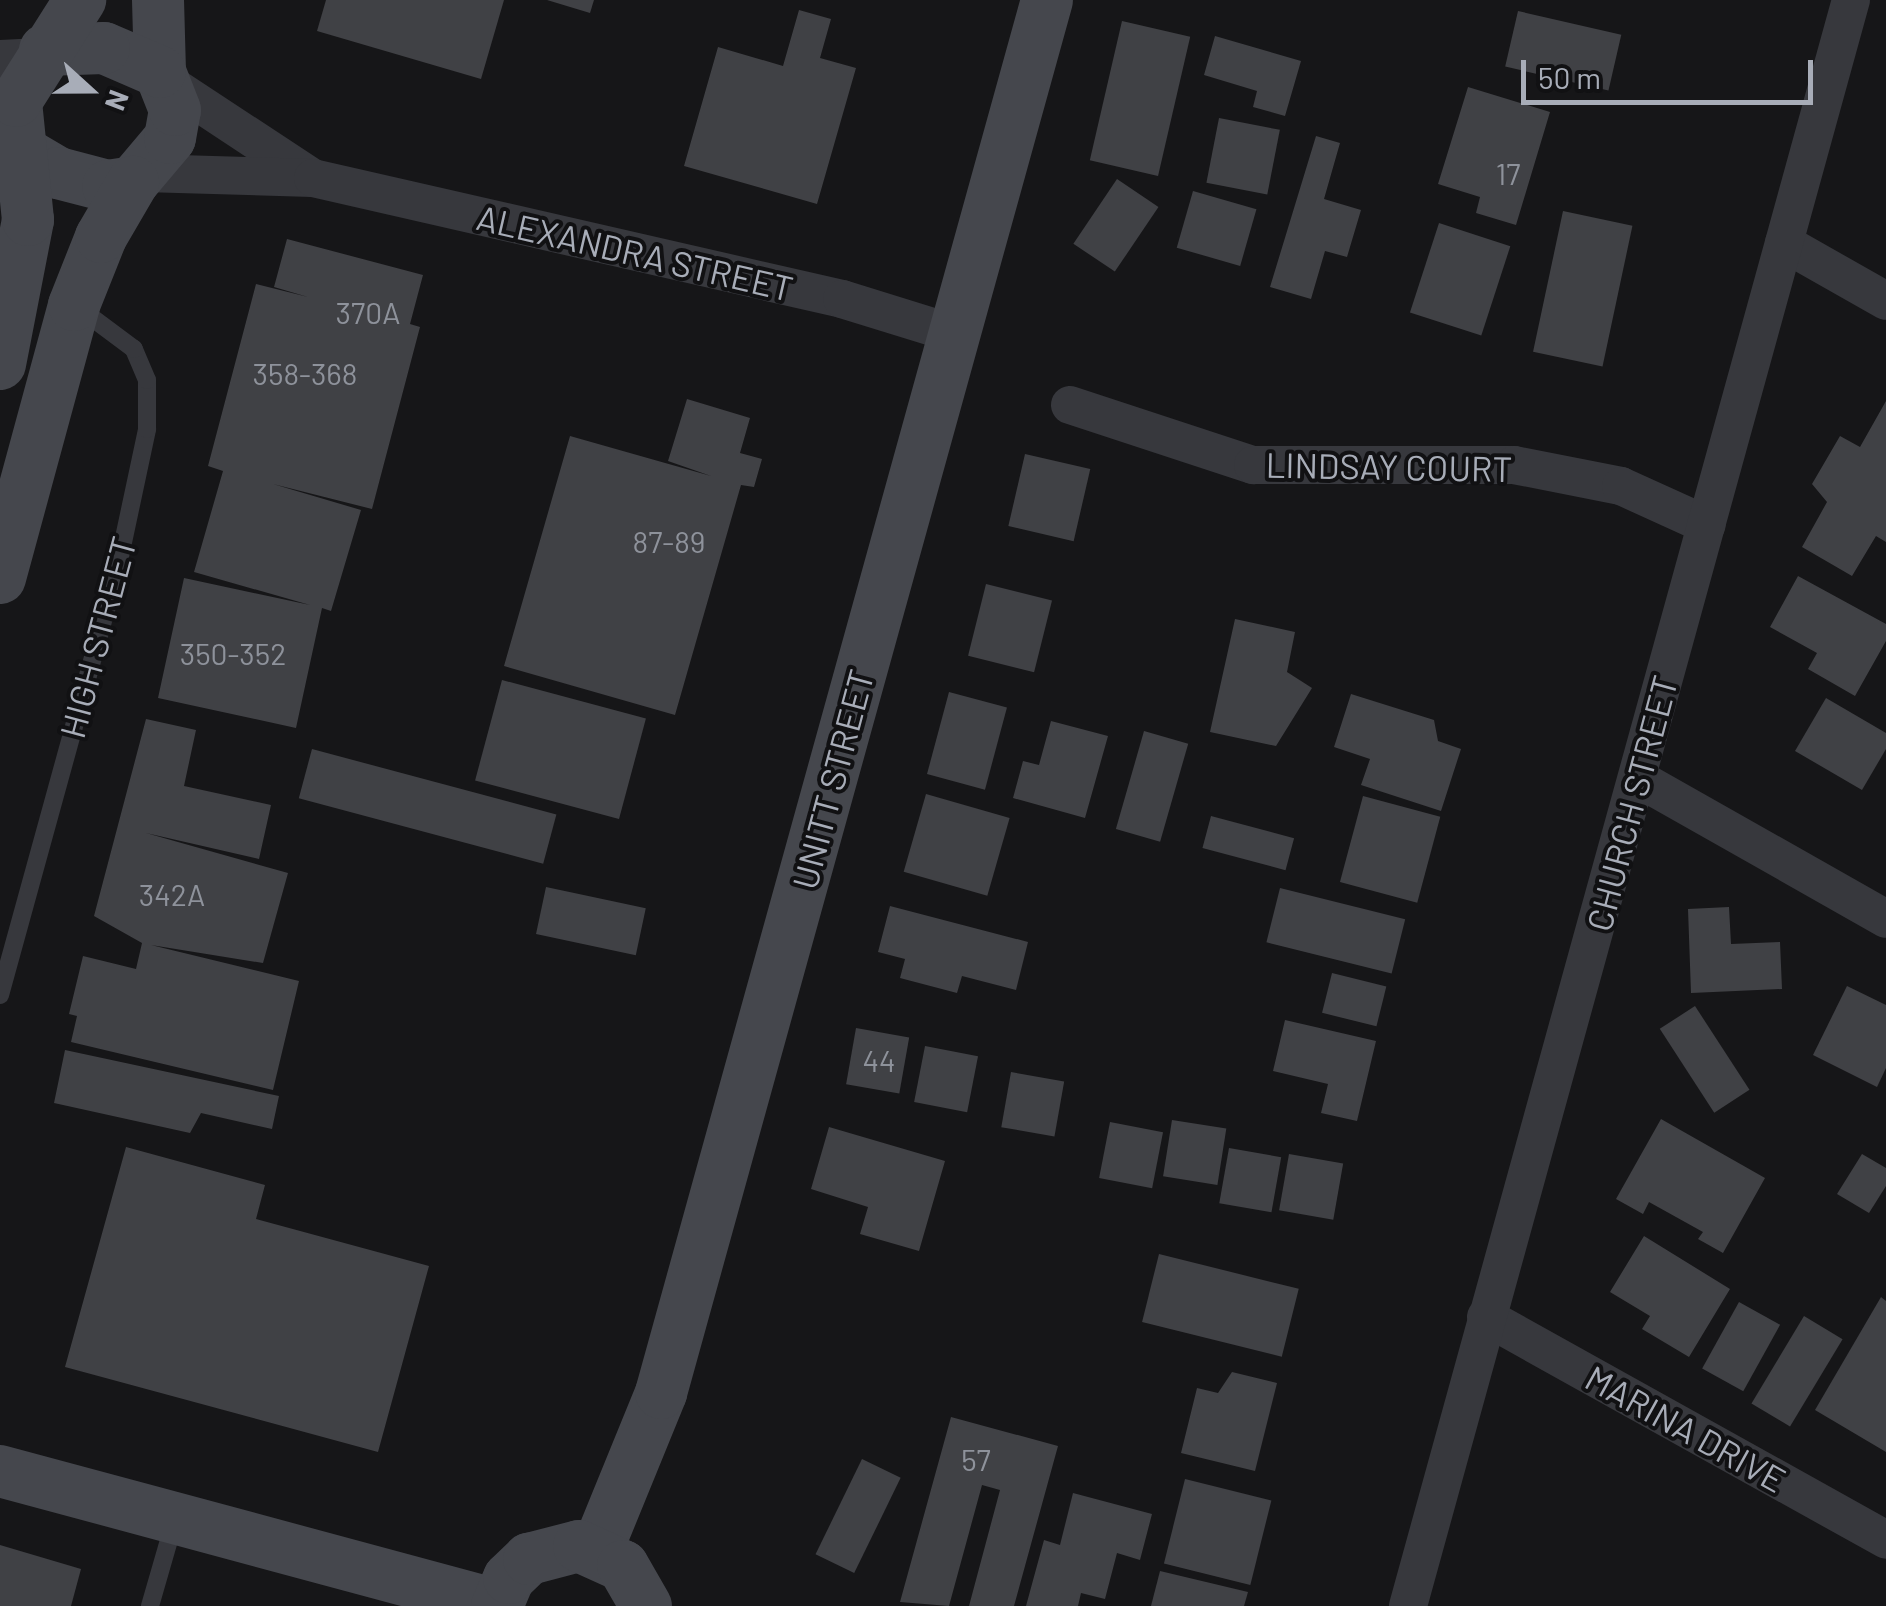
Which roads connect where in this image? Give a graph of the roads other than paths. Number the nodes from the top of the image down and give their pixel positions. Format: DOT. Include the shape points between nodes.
graph roads {
  1 [pos="80,0"];
  2 [pos="158,0"];
  3 [pos="1046,0"];
  4 [pos="1852,0"];
  5 [pos="28,55"];
  6 [pos="164,77"];
  7 [pos="13,142"];
  8 [pos="139,178"];
  9 [pos="314,178"];
  10 [pos="1784,243"];
  11 [pos="1886,301"];
  12 [pos="74,305"];
  13 [pos="955,334"];
  14 [pos="4,339"];
  15 [pos="1070,405"];
  16 [pos="1707,525"];
  17 [pos="0,578"];
  18 [pos="1639,779"];
  19 [pos="1886,919"];
  20 [pos="0,995"];
  21 [pos="1486,1317"];
  22 [pos="0,1471"];
  23 [pos="175,1518"];
  24 [pos="1886,1540"];
  25 [pos="596,1550"];
  26 [pos="497,1605"];
  27 [pos="150,1606"];
  28 [pos="646,1606"];
  29 [pos="1408,1606"];
  1 -- 5 [label="street"];
  2 -- 6 [label="street"];
  3 -- 13 [label="street, UNITT STREET"];
  4 -- 10 [label="street, CHURCH STREET"];
  5 -- 6 [label="street" via="104,48"];
  5 -- 7 [label="street"];
  6 -- 8 [label="street" via="175,110 170,138"];
  6 -- 9 [label="street, ALEXANDRA STREET"];
  7 -- 8 [label="street" via="83,181"];
  7 -- 14 [label="street" via="28,220"];
  8 -- 9 [label="street, ALEXANDRA STREET"];
  8 -- 12 [label="street" via="100,237"];
  9 -- 13 [label="street, ALEXANDRA STREET" via="842,299"];
  10 -- 11 [label="street"];
  10 -- 16 [label="street, CHURCH STREET"];
  12 -- 17 [label="street"];
  12 -- 20 [label="lane, HIGH STREET" via="134,349 147,380 147,429 118,566"];
  13 -- 25 [label="street, UNITT STREET" via="661,1393"];
  15 -- 16 [label="street, LINDSAY COURT" via="1253,465 1514,465 1621,486"];
  16 -- 18 [label="street, CHURCH STREET"];
  18 -- 19 [label="street"];
  18 -- 21 [label="street, CHURCH STREET"];
  21 -- 24 [label="street, MARINA DRIVE"];
  21 -- 29 [label="street, CHURCH STREET"];
  22 -- 23 [label="street"];
  23 -- 26 [label="street"];
  23 -- 27 [label="lane"];
  25 -- 26 [label="street" via="554,1548 528,1559 509,1578"];
  25 -- 28 [label="street" via="623,1566"];
}
